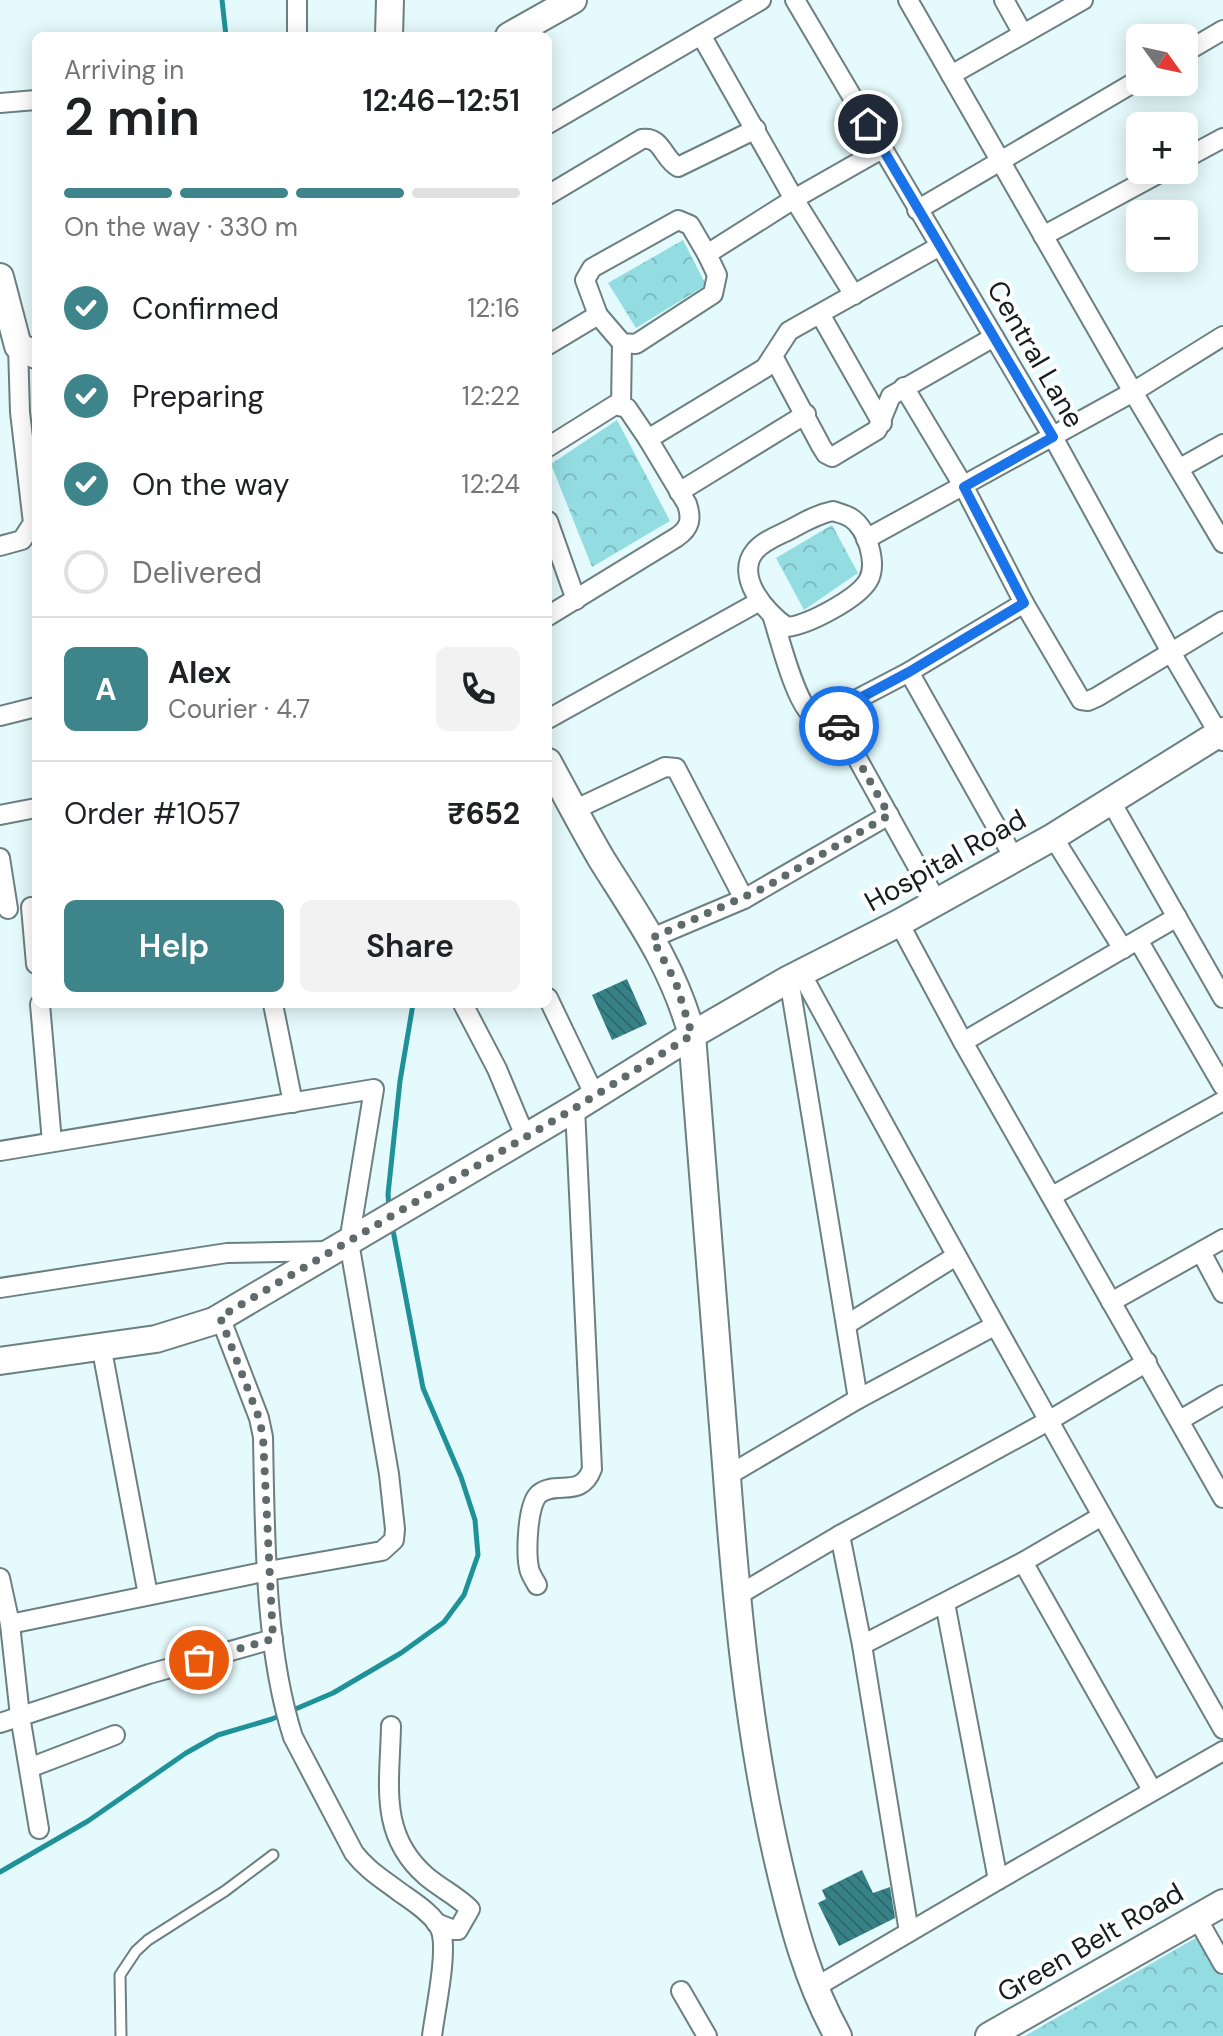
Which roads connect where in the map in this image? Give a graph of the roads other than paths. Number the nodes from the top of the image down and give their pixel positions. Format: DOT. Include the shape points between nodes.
graph roads {
  1 [pos="297,0"];
  2 [pos="390,0"];
  3 [pos="573,0"];
  4 [pos="761,0"];
  5 [pos="795,0"];
  6 [pos="908,0"];
  7 [pos="1004,0"];
  8 [pos="1083,0"];
  9 [pos="297,32"];
  10 [pos="389,32"];
  11 [pos="516,32"];
  12 [pos="1023,34"];
  13 [pos="701,35"];
  14 [pos="1221,35"];
  15 [pos="1198,46"];
  16 [pos="951,75"];
  17 [pos="1126,87"];
  18 [pos="32,100"];
  19 [pos="0,103"];
  20 [pos="552,122"];
  21 [pos="756,129"];
  22 [pos="1223,138"];
  23 [pos="882,149"];
  24 [pos="1198,151"];
  25 [pos="999,161"];
  26 [pos="1139,184"];
  27 [pos="552,193"];
  28 [pos="794,199"];
  29 [pos="917,210"];
  30 [pos="1043,236"];
  31 [pos="940,246"];
  32 [pos="707,254"];
  33 [pos="0,277"];
  34 [pos="854,295"];
  35 [pos="820,314"];
  36 [pos="598,315"];
  37 [pos="1223,336"];
  38 [pos="994,337"];
  39 [pos="552,343"];
  40 [pos="622,343"];
  41 [pos="27,351"];
  42 [pos="774,358"];
  43 [pos="904,387"];
  44 [pos="1133,392"];
  45 [pos="621,405"];
  46 [pos="806,414"];
  47 [pos="882,423"];
  48 [pos="1053,437"];
  49 [pos="648,439"];
  50 [pos="552,444"];
  51 [pos="1223,444"];
  52 [pos="1180,468"];
  53 [pos="964,487"];
  54 [pos="679,492"];
  55 [pos="32,514"];
  56 [pos="32,525"];
  57 [pos="552,532"];
  58 [pos="866,539"];
  59 [pos="1223,543"];
  60 [pos="0,546"];
  61 [pos="576,600"];
  62 [pos="760,601"];
  63 [pos="1024,603"];
  64 [pos="552,614"];
  65 [pos="773,618"];
  66 [pos="1223,621"];
  67 [pos="1172,654"];
  68 [pos="909,672"];
  69 [pos="32,708"];
  70 [pos="832,713"];
  71 [pos="0,716"];
  72 [pos="552,717"];
  73 [pos="1222,735"];
  74 [pos="552,769"];
  75 [pos="1110,800"];
  76 [pos="32,809"];
  77 [pos="574,810"];
  78 [pos="0,815"];
  79 [pos="889,815"];
  80 [pos="1053,837"];
  81 [pos="0,858"];
  82 [pos="1014,858"];
  83 [pos="744,899"];
  84 [pos="937,902"];
  85 [pos="32,906"];
  86 [pos="4,910"];
  87 [pos="1177,917"];
  88 [pos="899,923"];
  89 [pos="652,938"];
  90 [pos="1130,944"];
  91 [pos="795,976"];
  92 [pos="1223,998"];
  93 [pos="40,1008"];
  94 [pos="274,1008"];
  95 [pos="465,1008"];
  96 [pos="552,1008"];
  97 [pos="692,1035"];
  98 [pos="963,1042"];
  99 [pos="1223,1086"];
  100 [pos="1223,1101"];
  101 [pos="585,1102"];
  102 [pos="293,1103"];
  103 [pos="525,1136"];
  104 [pos="52,1142"];
  105 [pos="0,1151"];
  106 [pos="1052,1196"];
  107 [pos="1223,1239"];
  108 [pos="348,1242"];
  109 [pos="1201,1252"];
  110 [pos="956,1256"];
  111 [pos="0,1288"];
  112 [pos="1223,1293"];
  113 [pos="1111,1302"];
  114 [pos="217,1319"];
  115 [pos="846,1325"];
  116 [pos="994,1326"];
  117 [pos="0,1361"];
  118 [pos="104,1361"];
  119 [pos="1147,1362"];
  120 [pos="0,1379"];
  121 [pos="1223,1395"];
  122 [pos="858,1399"];
  123 [pos="1050,1420"];
  124 [pos="1180,1420"];
  125 [pos="727,1476"];
  126 [pos="1223,1498"];
  127 [pos="1102,1516"];
  128 [pos="840,1535"];
  129 [pos="1023,1562"];
  130 [pos="268,1571"];
  131 [pos="0,1578"];
  132 [pos="537,1585"];
  133 [pos="148,1595"];
  134 [pos="735,1597"];
  135 [pos="945,1603"];
  136 [pos="10,1624"];
  137 [pos="273,1639"];
  138 [pos="862,1645"];
  139 [pos="20,1716"];
  140 [pos="0,1723"];
  141 [pos="391,1726"];
  142 [pos="1223,1729"];
  143 [pos="115,1735"];
  144 [pos="1223,1751"];
  145 [pos="29,1768"];
  146 [pos="1152,1790"];
  147 [pos="39,1829"];
  148 [pos="273,1855"];
  149 [pos="998,1880"];
  150 [pos="1223,1903"];
  151 [pos="1197,1918"];
  152 [pos="436,1923"];
  153 [pos="909,1932"];
  154 [pos="1223,1964"];
  155 [pos="814,1988"];
  156 [pos="681,1991"];
  157 [pos="121,2036"];
  158 [pos="432,2036"];
  159 [pos="707,2036"];
  160 [pos="838,2036"];
  161 [pos="989,2036"];
  1 -- 9 [label="street"];
  2 -- 10 [label="street"];
  3 -- 11 [label="street"];
  4 -- 13 [label="street"];
  5 -- 23 [label="street, Central Lane"];
  6 -- 16 [label="street"];
  7 -- 12 [label="street"];
  8 -- 12 [label="street"];
  12 -- 16 [label="street"];
  13 -- 20 [label="street"];
  13 -- 21 [label="street"];
  14 -- 15 [label="street"];
  16 -- 25 [label="street"];
  17 -- 25 [label="street"];
  18 -- 19 [label="street"];
  21 -- 27 [label="street" via="678,167 653,138 642,139"];
  21 -- 28 [label="street"];
  22 -- 24 [label="street"];
  23 -- 28 [label="street"];
  23 -- 29 [label="street, Central Lane"];
  25 -- 29 [label="street"];
  25 -- 30 [label="street"];
  26 -- 30 [label="street"];
  28 -- 32 [label="street"];
  28 -- 34 [label="street"];
  29 -- 31 [label="street, Central Lane"];
  30 -- 44 [label="street"];
  31 -- 34 [label="street"];
  31 -- 38 [label="street, Central Lane"];
  32 -- 36 [label="street" via="690,225 678,220 592,268 585,280"];
  32 -- 40 [label="street" via="717,275 713,294 636,344"];
  33 -- 41 [label="street"];
  34 -- 35 [label="street"];
  35 -- 42 [label="street" via="789,331"];
  35 -- 47 [label="street"];
  36 -- 39 [label="street"];
  36 -- 40 [label="street"];
  37 -- 44 [label="street"];
  38 -- 43 [label="street"];
  38 -- 48 [label="street, Central Lane"];
  40 -- 45 [label="street"];
  41 -- 55 [label="street" via="20,412"];
  42 -- 46 [label="street"];
  42 -- 49 [label="street"];
  43 -- 47 [label="street" via="891,396"];
  43 -- 53 [label="street"];
  44 -- 48 [label="street"];
  44 -- 52 [label="street"];
  45 -- 49 [label="street"];
  45 -- 50 [label="street"];
  46 -- 47 [label="street" via="832,457"];
  46 -- 54 [label="street"];
  48 -- 53 [label="street"];
  48 -- 67 [label="street, Central Lane"];
  49 -- 54 [label="street"];
  51 -- 52 [label="street"];
  52 -- 59 [label="street"];
  53 -- 58 [label="street"];
  53 -- 63 [label="street"];
  54 -- 61 [label="street" via="690,515 684,532"];
  56 -- 60 [label="street" via="22,540"];
  57 -- 61 [label="street"];
  58 -- 62 [label="street" via="852,518 833,511 763,544 748,562 747,574"];
  58 -- 65 [label="street" via="871,568 858,592 798,626 787,627"];
  61 -- 64 [label="street"];
  62 -- 65 [label="street"];
  62 -- 72 [label="street"];
  63 -- 67 [label="street" via="1081,700 1097,697"];
  63 -- 68 [label="street"];
  65 -- 70 [label="street" via="807,708 818,717"];
  66 -- 67 [label="street"];
  67 -- 73 [label="street, Central Lane"];
  68 -- 70 [label="street"];
  68 -- 82 [label="street"];
  69 -- 71 [label="street"];
  70 -- 79 [label="street"];
  73 -- 75 [label="street, Hospital Road"];
  74 -- 77 [label="street"];
  75 -- 80 [label="street, Hospital Road"];
  75 -- 87 [label="street"];
  76 -- 78 [label="street"];
  77 -- 83 [label="street" via="665,767 676,768"];
  77 -- 89 [label="street"];
  79 -- 83 [label="street"];
  79 -- 84 [label="street"];
  80 -- 82 [label="street, Hospital Road"];
  80 -- 90 [label="street"];
  81 -- 86 [label="street"];
  82 -- 84 [label="street, Hospital Road"];
  83 -- 89 [label="street"];
  84 -- 88 [label="street, Hospital Road"];
  85 -- 86 [label="street"];
  87 -- 90 [label="street"];
  87 -- 92 [label="street"];
  88 -- 91 [label="street, Hospital Road"];
  88 -- 98 [label="street"];
  89 -- 97 [label="street" via="676,983"];
  90 -- 98 [label="street"];
  90 -- 99 [label="street"];
  91 -- 97 [label="street, Hospital Road"];
  91 -- 110 [label="street"];
  91 -- 115 [label="street"];
  93 -- 104 [label="street"];
  94 -- 102 [label="street"];
  95 -- 103 [label="street"];
  96 -- 101 [label="street"];
  97 -- 101 [label="street, Hospital Road"];
  97 -- 125 [label="street"];
  98 -- 106 [label="street"];
  100 -- 106 [label="street"];
  101 -- 103 [label="street, Hospital Road"];
  101 -- 132 [label="street" via="592,1469 585,1482 544,1492 531,1506 528,1562"];
  102 -- 104 [label="street"];
  102 -- 108 [label="street" via="374,1089"];
  103 -- 108 [label="street, Hospital Road"];
  104 -- 105 [label="street"];
  106 -- 113 [label="street"];
  107 -- 109 [label="street"];
  108 -- 111 [label="street" via="227,1253"];
  108 -- 114 [label="street, Hospital Road"];
  108 -- 130 [label="street" via="389,1474 394,1540 382,1551"];
  109 -- 112 [label="street"];
  109 -- 113 [label="street"];
  110 -- 115 [label="street"];
  110 -- 116 [label="street"];
  113 -- 119 [label="street"];
  114 -- 117 [label="street" via="156,1339"];
  114 -- 118 [label="street" via="186,1346"];
  114 -- 130 [label="street" via="263,1437"];
  115 -- 122 [label="street"];
  116 -- 122 [label="street"];
  116 -- 123 [label="street"];
  118 -- 120 [label="street"];
  118 -- 133 [label="street"];
  119 -- 123 [label="street"];
  119 -- 124 [label="street"];
  121 -- 124 [label="street"];
  122 -- 125 [label="street"];
  123 -- 127 [label="street"];
  123 -- 128 [label="street"];
  124 -- 126 [label="street"];
  125 -- 134 [label="street"];
  127 -- 129 [label="street"];
  127 -- 142 [label="street"];
  128 -- 134 [label="street"];
  128 -- 138 [label="street"];
  129 -- 135 [label="street"];
  129 -- 146 [label="street"];
  130 -- 133 [label="street"];
  130 -- 137 [label="street"];
  131 -- 136 [label="street"];
  133 -- 136 [label="street"];
  134 -- 155 [label="street" via="771,1831"];
  135 -- 138 [label="street"];
  135 -- 149 [label="street"];
  136 -- 139 [label="street"];
  137 -- 139 [label="street"];
  137 -- 152 [label="street" via="293,1737 354,1853"];
  138 -- 153 [label="street"];
  139 -- 140 [label="street"];
  139 -- 145 [label="street"];
  141 -- 152 [label="street" via="393,1830 416,1866 470,1909 454,1930"];
  143 -- 145 [label="street"];
  144 -- 146 [label="street"];
  145 -- 147 [label="street"];
  146 -- 149 [label="street"];
  148 -- 157 [label="lane" via="136,1951 120,1975"];
  149 -- 153 [label="street"];
  150 -- 151 [label="street, Green Belt Road"];
  151 -- 154 [label="street"];
  151 -- 161 [label="street, Green Belt Road"];
  152 -- 158 [label="street" via="442,1954"];
  153 -- 155 [label="street"];
  155 -- 160 [label="street"];
  156 -- 159 [label="street"];
}
